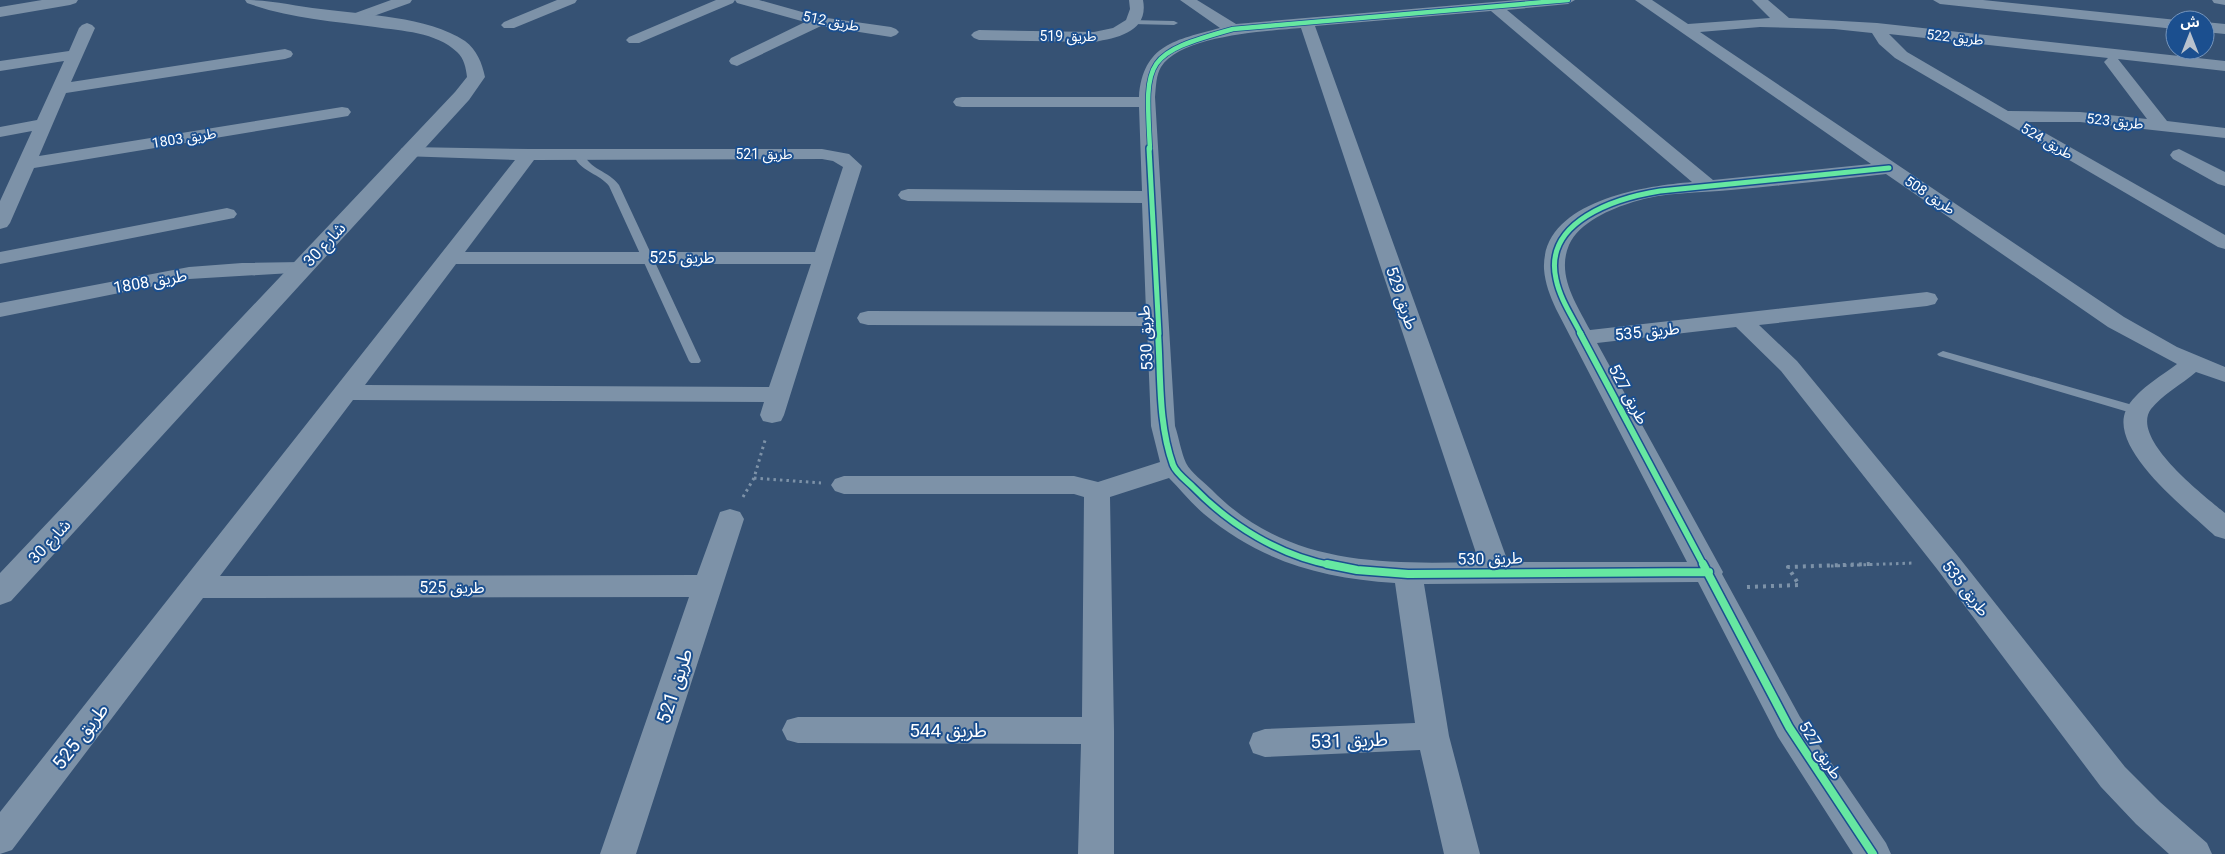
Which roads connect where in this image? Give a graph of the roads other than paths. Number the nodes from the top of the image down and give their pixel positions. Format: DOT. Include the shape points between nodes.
graph roads {
  1 [pos="23,0"];
  2 [pos="70,0"];
  3 [pos="252,0"];
  4 [pos="406,0"];
  5 [pos="570,0"];
  6 [pos="728,0"];
  7 [pos="742,0"];
  8 [pos="1187,0"];
  9 [pos="1568,0"];
  10 [pos="1642,0"];
  11 [pos="1759,0"];
  12 [pos="1940,0"];
  13 [pos="2219,0"];
  14 [pos="2225,0"];
  15 [pos="1142,1"];
  16 [pos="0,4"];
  17 [pos="1495,7"];
  18 [pos="0,12"];
  19 [pos="2050,16"];
  20 [pos="352,19"];
  21 [pos="819,21"];
  22 [pos="1132,22"];
  23 [pos="1784,22"];
  24 [pos="1174,23"];
  25 [pos="2165,23"];
  26 [pos="1307,24"];
  27 [pos="509,25"];
  28 [pos="87,28"];
  29 [pos="1877,28"];
  30 [pos="1685,29"];
  31 [pos="1233,30"];
  32 [pos="891,32"];
  33 [pos="979,35"];
  34 [pos="634,40"];
  35 [pos="2069,49"];
  36 [pos="285,54"];
  37 [pos="74,55"];
  38 [pos="737,61"];
  39 [pos="2112,62"];
  40 [pos="0,66"];
  41 [pos="2225,66"];
  42 [pos="60,89"];
  43 [pos="962,102"];
  44 [pos="1147,102"];
  45 [pos="342,112"];
  46 [pos="2004,116"];
  47 [pos="44,124"];
  48 [pos="2161,125"];
  49 [pos="0,132"];
  50 [pos="2225,133"];
  51 [pos="408,152"];
  52 [pos="529,155"];
  53 [pos="581,155"];
  54 [pos="2179,155"];
  55 [pos="26,164"];
  56 [pos="1890,168"];
  57 [pos="2225,180"];
  58 [pos="1709,186"];
  59 [pos="908,195"];
  60 [pos="1152,197"];
  61 [pos="227,214"];
  62 [pos="2,215"];
  63 [pos="2225,243"];
  64 [pos="648,257"];
  65 [pos="0,258"];
  66 [pos="449,258"];
  67 [pos="824,258"];
  68 [pos="302,268"];
  69 [pos="1927,300"];
  70 [pos="0,310"];
  71 [pos="868,318"];
  72 [pos="1158,319"];
  73 [pos="1741,320"];
  74 [pos="1583,338"];
  75 [pos="1943,354"];
  76 [pos="695,361"];
  77 [pos="2192,363"];
  78 [pos="2225,375"];
  79 [pos="346,392"];
  80 [pos="2139,411"];
  81 [pos="1174,467"];
  82 [pos="844,485"];
  83 [pos="1097,492"];
  84 [pos="730,519"];
  85 [pos="2225,530"];
  86 [pos="1497,572"];
  87 [pos="1709,572"];
  88 [pos="1408,574"];
  89 [pos="707,586"];
  90 [pos="196,587"];
  91 [pos="0,593"];
  92 [pos="798,730"];
  93 [pos="1098,731"];
  94 [pos="1433,736"];
  95 [pos="1265,743"];
  96 [pos="0,839"];
  97 [pos="618,854"];
  98 [pos="1096,854"];
  99 [pos="1462,854"];
  100 [pos="1873,854"];
  101 [pos="2194,854"];
  1 -- 16 [label="street"];
  2 -- 18 [label="street"];
  3 -- 20 [label="street, شارع 30" via="272,7"];
  4 -- 20 [label="street"];
  5 -- 27 [label="street"];
  6 -- 34 [label="street"];
  7 -- 21 [label="street, طريق 512"];
  8 -- 31 [label="street"];
  9 -- 17 [label="street, طريق 530"];
  10 -- 30 [label="street, طريق 508"];
  11 -- 23 [label="street"];
  12 -- 19 [label="street"];
  13 -- 14 [label="street"];
  15 -- 22 [label="street"];
  17 -- 26 [label="street, طريق 530" via="1377,10"];
  17 -- 58 [label="street"];
  19 -- 25 [label="street"];
  19 -- 35 [label="street"];
  20 -- 51 [label="street, شارع 30" via="434,33 458,44 474,63 476,77 471,86"];
  21 -- 32 [label="street, طريق 512"];
  21 -- 38 [label="street"];
  22 -- 24 [label="lane"];
  22 -- 33 [label="street, طريق 519" via="1120,32 1103,36"];
  23 -- 29 [label="street, طريق 522"];
  23 -- 30 [label="street, طريق 522"];
  26 -- 31 [label="street, طريق 530"];
  26 -- 86 [label="street, طريق 529"];
  28 -- 37 [label="street"];
  29 -- 35 [label="street, طريق 522"];
  29 -- 46 [label="street, طريق 524" via="1885,41 1901,54"];
  30 -- 56 [label="street, طريق 508"];
  31 -- 44 [label="street, طريق 530" via="1168,52 1155,62 1149,76"];
  35 -- 41 [label="street, طريق 522"];
  36 -- 42 [label="street"];
  37 -- 40 [label="street"];
  37 -- 42 [label="street"];
  39 -- 48 [label="street"];
  42 -- 47 [label="street"];
  43 -- 44 [label="street"];
  44 -- 60 [label="street, طريق 530"];
  45 -- 55 [label="street, طريق 1803"];
  46 -- 48 [label="street, طريق 523" via="2058,116"];
  46 -- 63 [label="street, طريق 524"];
  47 -- 49 [label="street"];
  47 -- 55 [label="street"];
  48 -- 50 [label="street, طريق 523"];
  51 -- 52 [label="street, طريق 521"];
  51 -- 68 [label="street, شارع 30"];
  52 -- 53 [label="street, طريق 521"];
  52 -- 66 [label="street, طريق 525"];
  53 -- 64 [label="lane" via="582,164 611,180"];
  53 -- 67 [label="street, طريق 521" via="841,156 853,166"];
  54 -- 57 [label="street"];
  55 -- 62 [label="street"];
  56 -- 58 [label="street, طريق 527"];
  56 -- 77 [label="street, طريق 508" via="2116,322"];
  58 -- 74 [label="street, طريق 527" via="1627,198 1600,208 1564,237 1555,255 1554,276"];
  59 -- 60 [label="street"];
  60 -- 72 [label="street, طريق 530"];
  61 -- 65 [label="street"];
  64 -- 66 [label="street, طريق 525"];
  64 -- 67 [label="street, طريق 525"];
  64 -- 76 [label="lane"];
  66 -- 79 [label="street, طريق 525"];
  67 -- 79 [label="street, طريق 521" via="775,405"];
  68 -- 70 [label="street, طريق 1808" via="189,273"];
  68 -- 91 [label="street, شارع 30"];
  69 -- 73 [label="street, طريق 535"];
  71 -- 72 [label="street, طريق 530"];
  72 -- 81 [label="street, طريق 530" via="1163,426"];
  73 -- 74 [label="street, طريق 535"];
  73 -- 101 [label="street, طريق 535" via="1789,366 1947,562 2113,777"];
  74 -- 87 [label="street, طريق 527"];
  75 -- 80 [label="lane"];
  77 -- 78 [label="street, طريق 508"];
  77 -- 80 [label="street"];
  79 -- 90 [label="street, طريق 525"];
  80 -- 85 [label="street" via="2135,419 2137,434 2146,451"];
  81 -- 83 [label="street"];
  81 -- 88 [label="street, طريق 530" via="1212,506 1274,546 1314,562"];
  82 -- 83 [label="street" via="1074,485"];
  83 -- 93 [label="street"];
  84 -- 89 [label="street, طريق 521"];
  86 -- 87 [label="street, طريق 530"];
  86 -- 88 [label="street, طريق 530"];
  87 -- 100 [label="street, طريق 527" via="1789,728"];
  88 -- 94 [label="street"];
  89 -- 90 [label="street, طريق 525"];
  89 -- 97 [label="street, طريق 521"];
  90 -- 96 [label="street, طريق 525"];
  92 -- 93 [label="street, طريق 544"];
  93 -- 98 [label="street"];
  94 -- 95 [label="street, طريق 531"];
  94 -- 99 [label="street"];
}
